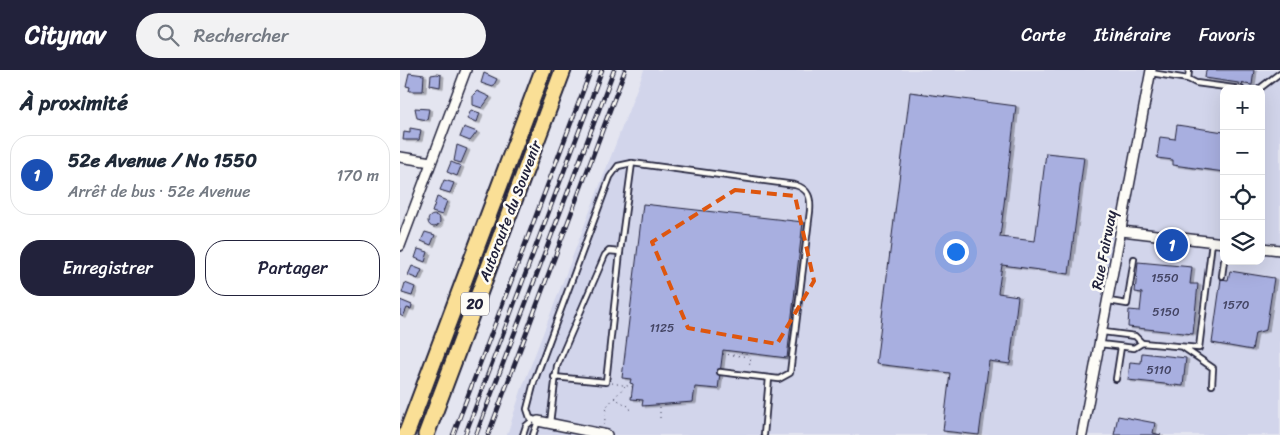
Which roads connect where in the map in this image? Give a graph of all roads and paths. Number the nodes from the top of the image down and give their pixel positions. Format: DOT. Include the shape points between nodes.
graph roads {
  1 [pos="466,70"];
  2 [pos="543,70"];
  3 [pos="563,70"];
  4 [pos="569,70"];
  5 [pos="1189,70"];
  6 [pos="1151,71"];
  7 [pos="1280,72"];
  8 [pos="1188,79"];
  9 [pos="1264,85"];
  10 [pos="1220,86"];
  11 [pos="553,96"];
  12 [pos="400,157"];
  13 [pos="431,162"];
  14 [pos="632,163"];
  15 [pos="1122,232"];
  16 [pos="1212,242"];
  17 [pos="1220,243"];
  18 [pos="400,246"];
  19 [pos="1265,248"];
  20 [pos="1280,250"];
  21 [pos="620,252"];
  22 [pos="1134,259"];
  23 [pos="1223,265"];
  24 [pos="1222,276"];
  25 [pos="1109,301"];
  26 [pos="1103,332"];
  27 [pos="1100,344"];
  28 [pos="1142,344"];
  29 [pos="1121,347"];
  30 [pos="1183,347"];
  31 [pos="723,354"];
  32 [pos="750,363"];
  33 [pos="720,372"];
  34 [pos="554,377"];
  35 [pos="769,378"];
  36 [pos="1116,379"];
  37 [pos="610,383"];
  38 [pos="1212,385"];
  39 [pos="625,386"];
  40 [pos="633,387"];
  41 [pos="613,398"];
  42 [pos="660,404"];
  43 [pos="631,412"];
  44 [pos="660,418"];
  45 [pos="536,420"];
  46 [pos="550,423"];
  47 [pos="604,426"];
  48 [pos="579,432"];
  49 [pos="406,435"];
  50 [pos="426,435"];
  51 [pos="522,435"];
  52 [pos="533,435"];
  53 [pos="607,435"];
  54 [pos="764,435"];
  55 [pos="1082,435"];
  1 -- 13 [label="street"];
  2 -- 49 [label="highway, Autoroute du Souvenir / 20"];
  3 -- 11 [label="highway, Autoroute du Souvenir / 20"];
  4 -- 11 [label="highway"];
  5 -- 8 [label="lane"];
  6 -- 8 [label="lane"];
  6 -- 15 [label="street, Rue Fairway"];
  7 -- 9 [label="lane"];
  8 -- 10 [label="lane"];
  11 -- 50 [label="highway, Autoroute du Souvenir / 20"];
  12 -- 13 [label="street"];
  13 -- 18 [label="street"];
  14 -- 21 [label="lane"];
  14 -- 35 [label="lane" via="795,185 807,191 810,211 792,368 784,378"];
  14 -- 45 [label="lane" via="618,166 610,177 534,382 527,409 530,418"];
  15 -- 16 [label="street"];
  15 -- 25 [label="street, Rue Fairway"];
  16 -- 17 [label="street"];
  16 -- 30 [label="lane" via="1199,348"];
  19 -- 20 [label="street"];
  21 -- 34 [label="lane" via="610,251 605,256"];
  21 -- 34 [label="lane" via="606,382"];
  22 -- 25 [label="lane" via="1127,304"];
  23 -- 24 [label="lane"];
  25 -- 26 [label="street, Rue Fairway"];
  26 -- 27 [label="street, Rue Fairway"];
  26 -- 28 [label="lane" via="1135,336"];
  27 -- 29 [label="lane"];
  27 -- 55 [label="street, Rue Fairway"];
  28 -- 29 [label="lane" via="1134,348"];
  28 -- 30 [label="lane"];
  29 -- 36 [label="lane"];
  30 -- 38 [label="lane" via="1213,368"];
  31 -- 32 [label="path" via="751,357"];
  33 -- 35 [label="lane"];
  34 -- 46 [label="lane"];
  35 -- 54 [label="lane"];
  37 -- 39 [label="path"];
  39 -- 40 [label="path"];
  39 -- 41 [label="path"];
  41 -- 43 [label="path" via="630,407"];
  41 -- 47 [label="path" via="607,406"];
  42 -- 44 [label="path"];
  45 -- 46 [label="street"];
  45 -- 51 [label="lane"];
  45 -- 52 [label="lane"];
  46 -- 48 [label="street"];
  48 -- 53 [label="street"];
}
